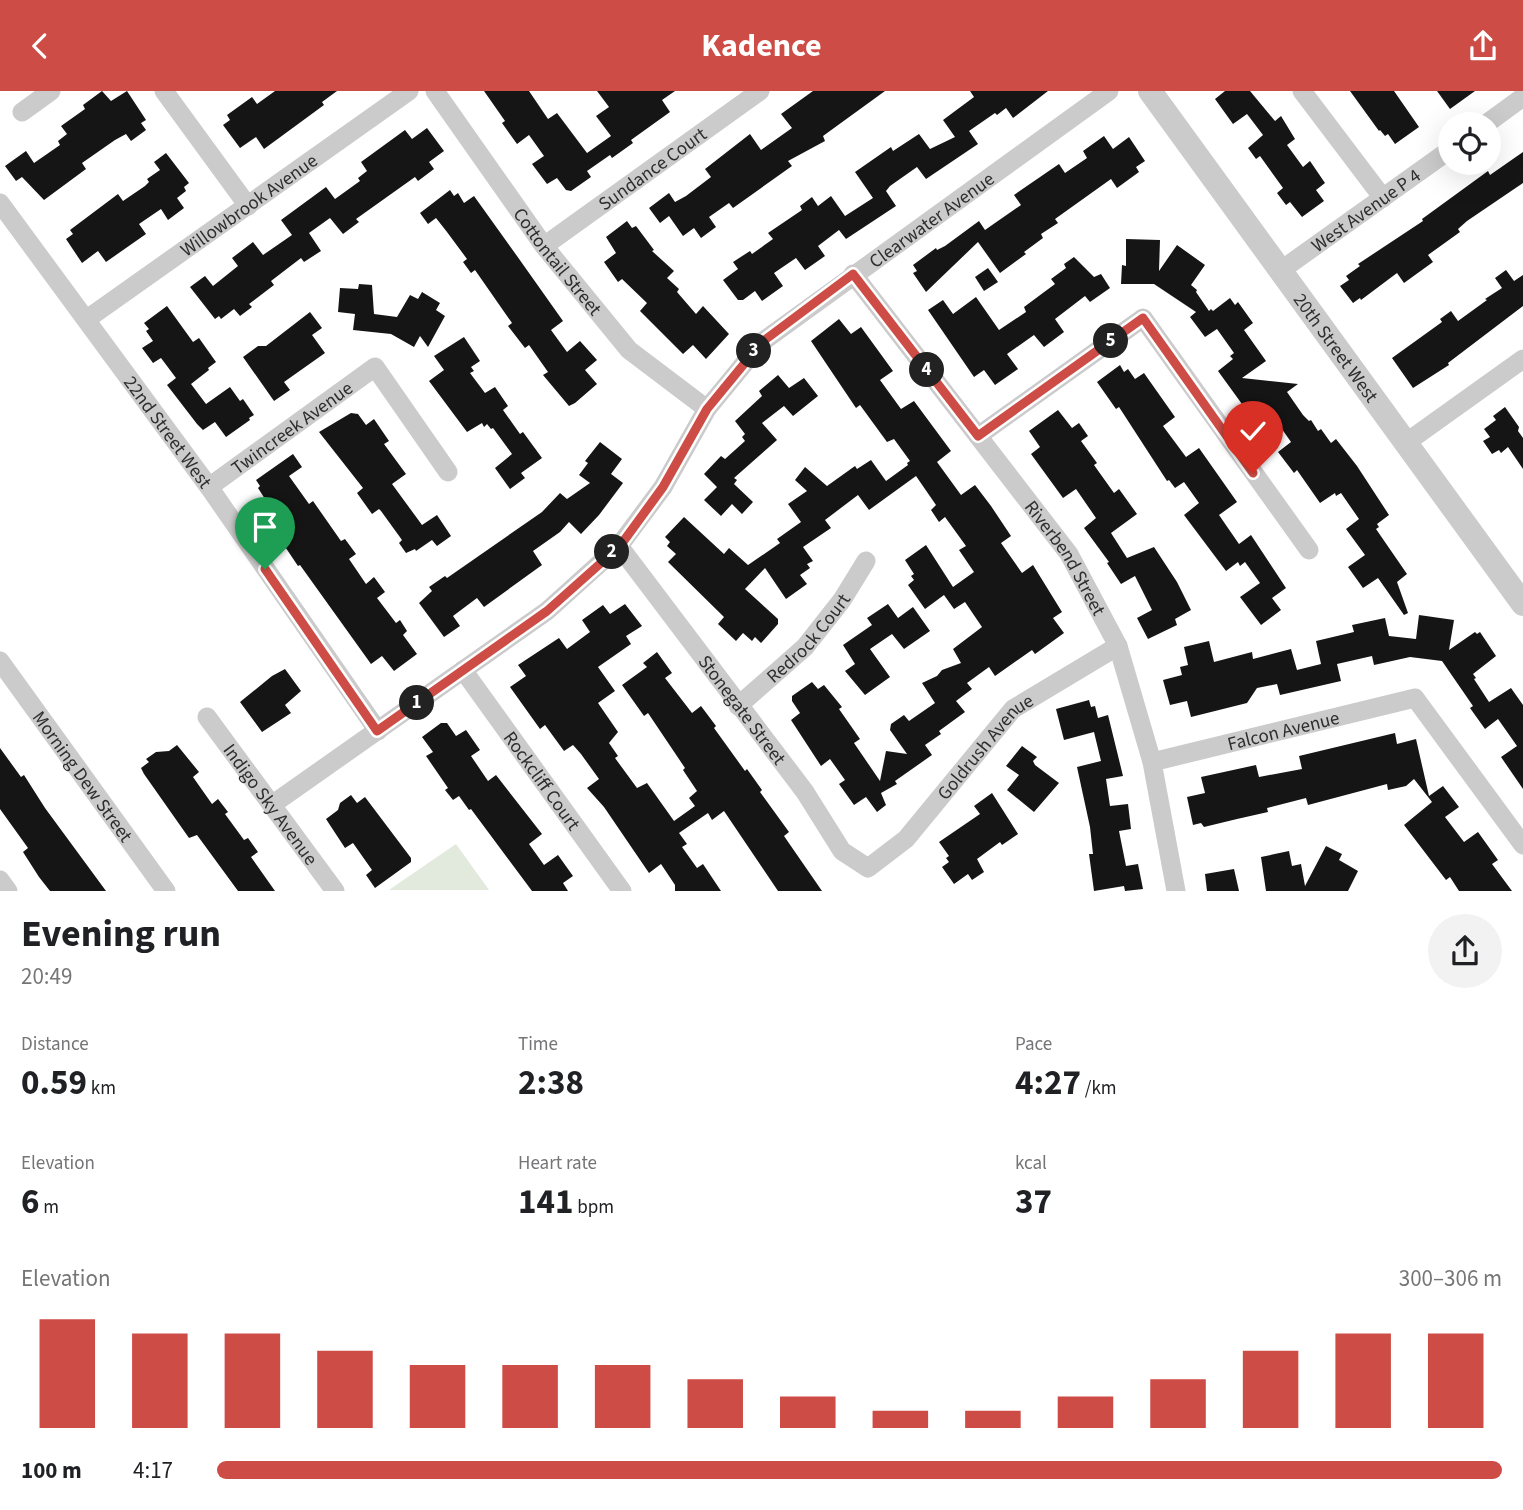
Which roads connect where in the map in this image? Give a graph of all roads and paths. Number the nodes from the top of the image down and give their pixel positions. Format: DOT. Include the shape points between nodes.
graph roads {
  1 [pos="51,91"];
  2 [pos="164,91"];
  3 [pos="409,91"];
  4 [pos="435,91"];
  5 [pos="760,91"];
  6 [pos="1109,91"];
  7 [pos="1150,91"];
  8 [pos="1302,91"];
  9 [pos="1523,97"];
  10 [pos="22,112"];
  11 [pos="1501,113"];
  12 [pos="1438,158"];
  13 [pos="1383,198"];
  14 [pos="0,203"];
  15 [pos="248,205"];
  16 [pos="544,246"];
  17 [pos="1280,271"];
  18 [pos="853,274"];
  19 [pos="87,319"];
  20 [pos="1522,364"];
  21 [pos="707,409"];
  22 [pos="978,436"];
  23 [pos="1406,442"];
  24 [pos="448,473"];
  25 [pos="209,487"];
  26 [pos="620,546"];
  27 [pos="1309,550"];
  28 [pos="866,561"];
  29 [pos="1523,604"];
  30 [pos="1118,646"];
  31 [pos="0,661"];
  32 [pos="463,670"];
  33 [pos="738,706"];
  34 [pos="207,717"];
  35 [pos="377,731"];
  36 [pos="1152,762"];
  37 [pos="274,804"];
  38 [pos="1523,845"];
  39 [pos="868,868"];
  40 [pos="0,880"];
  41 [pos="8,891"];
  42 [pos="166,891"];
  43 [pos="335,891"];
  44 [pos="622,891"];
  45 [pos="1175,891"];
  1 -- 10 [label="street"];
  2 -- 15 [label="street"];
  3 -- 15 [label="street, Willowbrook Avenue"];
  4 -- 16 [label="street, Cottontail Street"];
  5 -- 16 [label="street, Sundance Court"];
  6 -- 18 [label="street, Clearwater Avenue"];
  7 -- 17 [label="street, 20th Street West"];
  8 -- 13 [label="street"];
  9 -- 11 [label="street"];
  12 -- 13 [label="street, West Avenue P 4"];
  13 -- 17 [label="street, West Avenue P 4"];
  14 -- 19 [label="street, 22nd Street West"];
  15 -- 19 [label="street, Willowbrook Avenue"];
  16 -- 21 [label="street, Cottontail Street" via="629,350"];
  17 -- 23 [label="street, 20th Street West"];
  18 -- 21 [label="street, Clearwater Avenue" via="762,342"];
  18 -- 22 [label="street, Riverbend Street"];
  19 -- 25 [label="street, 22nd Street West"];
  20 -- 23 [label="street"];
  21 -- 26 [label="street, Clearwater Avenue" via="663,487"];
  22 -- 27 [label="street" via="1143,318"];
  22 -- 30 [label="street, Riverbend Street" via="1069,554"];
  23 -- 29 [label="street, 20th Street West"];
  24 -- 25 [label="street, Twincreek Avenue" via="375,367"];
  25 -- 35 [label="street, 22nd Street West"];
  26 -- 32 [label="street, Clearwater Avenue" via="547,611"];
  26 -- 33 [label="street, Stonegate Street"];
  28 -- 33 [label="street, Redrock Court" via="805,647"];
  30 -- 36 [label="street, Riverbend Street"];
  30 -- 39 [label="street, Goldrush Avenue" via="1013,709 906,839"];
  31 -- 42 [label="street, Morning Dew Street"];
  32 -- 35 [label="street, Clearwater Avenue"];
  32 -- 44 [label="street, Rockcliff Court"];
  33 -- 39 [label="street, Stonegate Street" via="805,792 842,851"];
  34 -- 37 [label="street, Indigo Sky Avenue"];
  35 -- 37 [label="street, Clearwater Avenue"];
  36 -- 38 [label="street, Falcon Avenue" via="1415,698"];
  36 -- 45 [label="street, Riverbend Street"];
  37 -- 43 [label="street, Indigo Sky Avenue"];
  40 -- 41 [label="street"];
}
